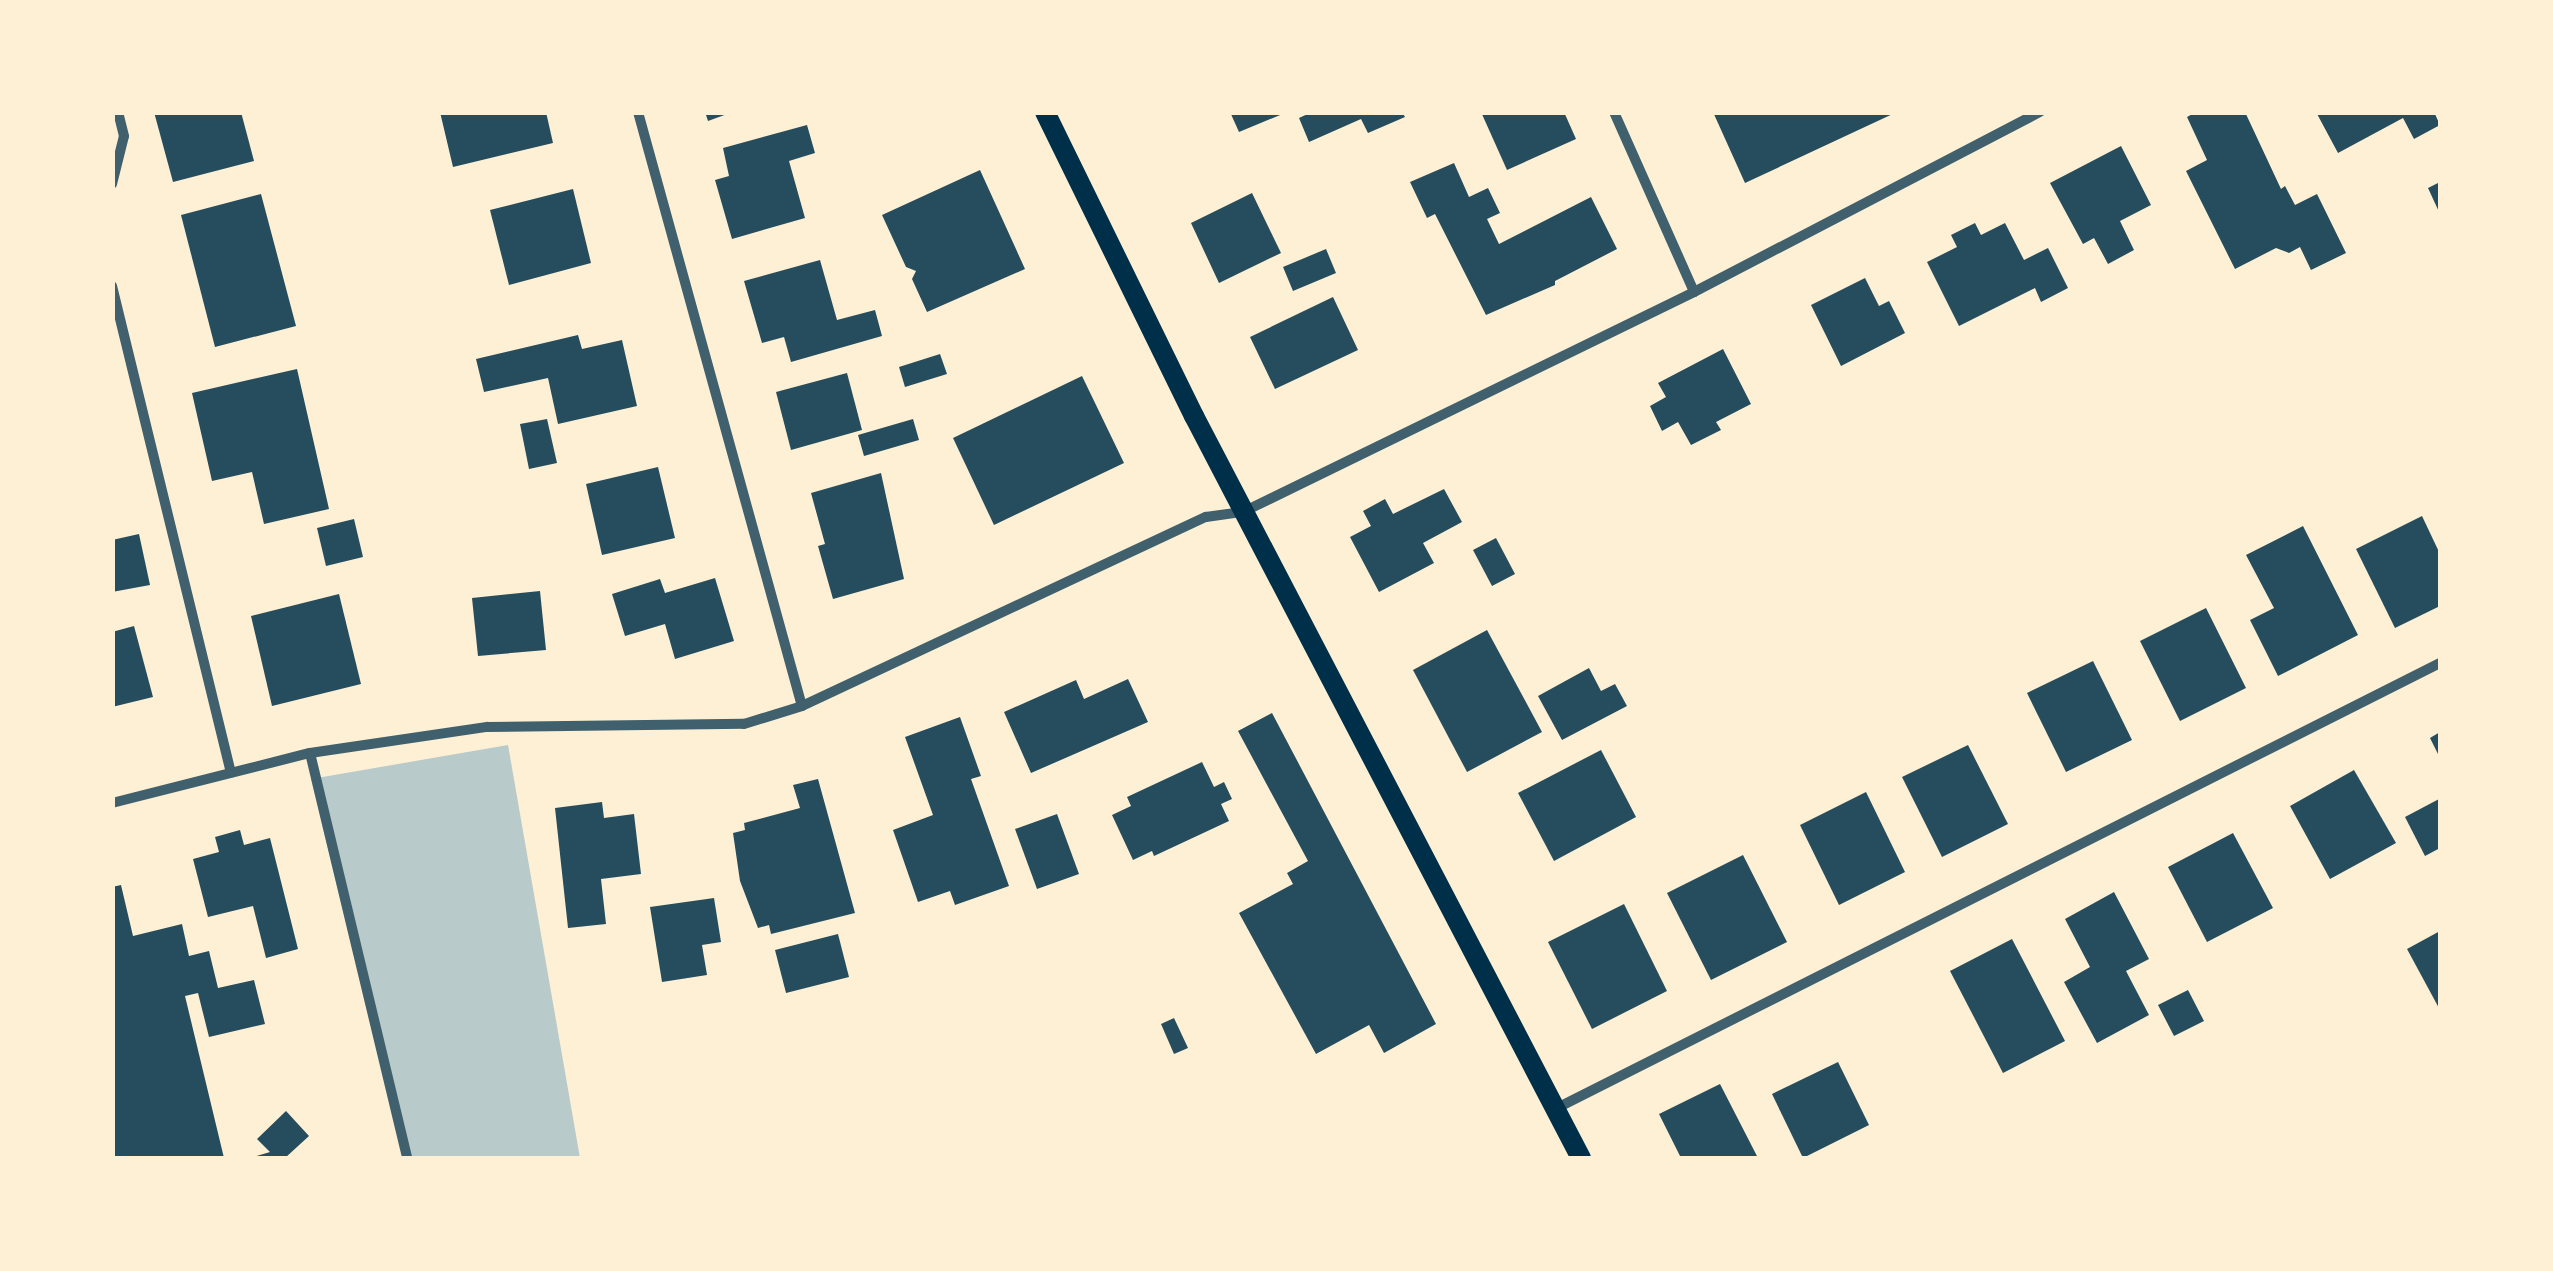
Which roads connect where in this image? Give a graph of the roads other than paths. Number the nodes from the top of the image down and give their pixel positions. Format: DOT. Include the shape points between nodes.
graph roads {
  1 [pos="118,112"];
  2 [pos="638,112"];
  3 [pos="1045,112"];
  4 [pos="1614,112"];
  5 [pos="2040,112"];
  6 [pos="112,184"];
  7 [pos="112,286"];
  8 [pos="1694,292"];
  9 [pos="1243,512"];
  10 [pos="2440,662"];
  11 [pos="802,706"];
  12 [pos="310,753"];
  13 [pos="231,773"];
  14 [pos="112,803"];
  15 [pos="1554,1109"];
  16 [pos="407,1158"];
  17 [pos="1580,1158"];
  1 -- 6 [label="street" via="124,136"];
  2 -- 11 [label="street"];
  3 -- 9 [label="main road"];
  4 -- 8 [label="street"];
  5 -- 8 [label="street"];
  7 -- 13 [label="street"];
  8 -- 9 [label="street"];
  9 -- 11 [label="street" via="1190,524"];
  9 -- 15 [label="main road"];
  10 -- 15 [label="street"];
  11 -- 12 [label="street" via="744,724 487,727"];
  12 -- 13 [label="street"];
  12 -- 16 [label="street"];
  13 -- 14 [label="street"];
  15 -- 17 [label="main road"];
}
